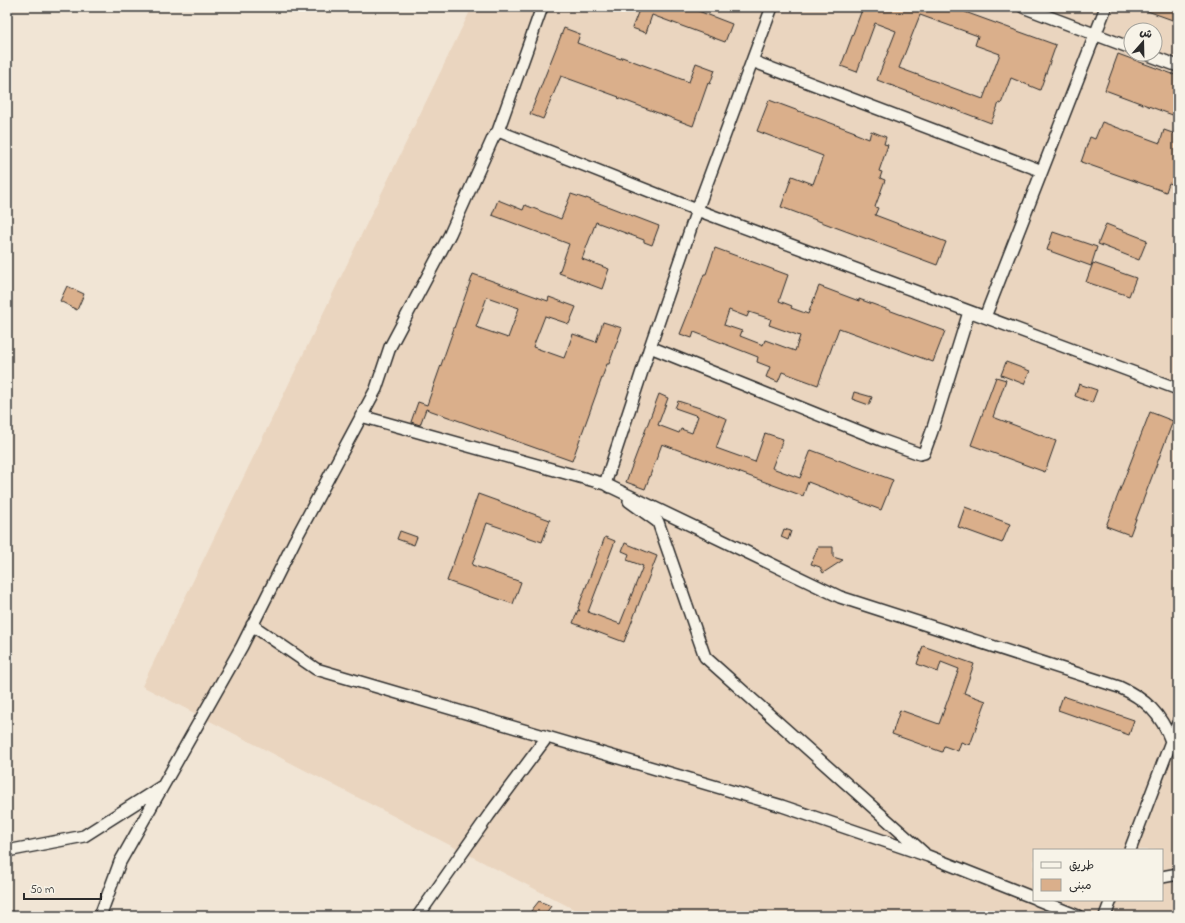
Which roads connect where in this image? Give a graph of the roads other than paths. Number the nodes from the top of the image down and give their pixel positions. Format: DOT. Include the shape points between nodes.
graph roads {
  1 [pos="542,7"];
  2 [pos="772,7"];
  3 [pos="1023,7"];
  4 [pos="1106,7"];
  5 [pos="1095,34"];
  6 [pos="1123,45"];
  7 [pos="1163,60"];
  8 [pos="752,61"];
  9 [pos="1178,66"];
  10 [pos="498,131"];
  11 [pos="1042,171"];
  12 [pos="697,210"];
  13 [pos="969,312"];
  14 [pos="985,317"];
  15 [pos="650,347"];
  16 [pos="1178,389"];
  17 [pos="361,416"];
  18 [pos="605,484"];
  19 [pos="252,625"];
  20 [pos="1178,723"];
  21 [pos="547,737"];
  22 [pos="1171,742"];
  23 [pos="163,786"];
  24 [pos="1130,849"];
  25 [pos="7,851"];
  26 [pos="928,856"];
  27 [pos="1178,874"];
  28 [pos="1163,877"];
  29 [pos="1033,898"];
  30 [pos="1040,901"];
  31 [pos="1111,901"];
  32 [pos="100,916"];
  33 [pos="418,916"];
  34 [pos="1078,916"];
  35 [pos="1105,916"];
  1 -- 10 [label="street"];
  2 -- 8 [label="street"];
  3 -- 5 [label="street"];
  4 -- 5 [label="street"];
  5 -- 6 [label="street"];
  5 -- 11 [label="street"];
  7 -- 9 [label="street"];
  8 -- 11 [label="street"];
  8 -- 12 [label="street"];
  10 -- 12 [label="street"];
  10 -- 17 [label="street" via="492,138 450,234 390,347 376,389"];
  11 -- 14 [label="street"];
  12 -- 13 [label="street"];
  12 -- 15 [label="street"];
  13 -- 14 [label="street"];
  13 -- 15 [label="street" via="932,431 924,453 920,454"];
  14 -- 16 [label="street"];
  15 -- 18 [label="street"];
  17 -- 18 [label="street"];
  17 -- 19 [label="street"];
  18 -- 22 [label="street" via="840,597 1128,691 1153,709 1164,724"];
  18 -- 26 [label="street" via="658,522 705,657"];
  19 -- 21 [label="street" via="316,669"];
  19 -- 23 [label="street"];
  20 -- 22 [label="street"];
  21 -- 26 [label="street" via="782,806"];
  21 -- 33 [label="street"];
  22 -- 24 [label="street"];
  23 -- 25 [label="street" via="84,836"];
  23 -- 32 [label="street" via="120,862"];
  26 -- 29 [label="street"];
  27 -- 28 [label="street"];
  30 -- 34 [label="street"];
  31 -- 35 [label="street"];
}
